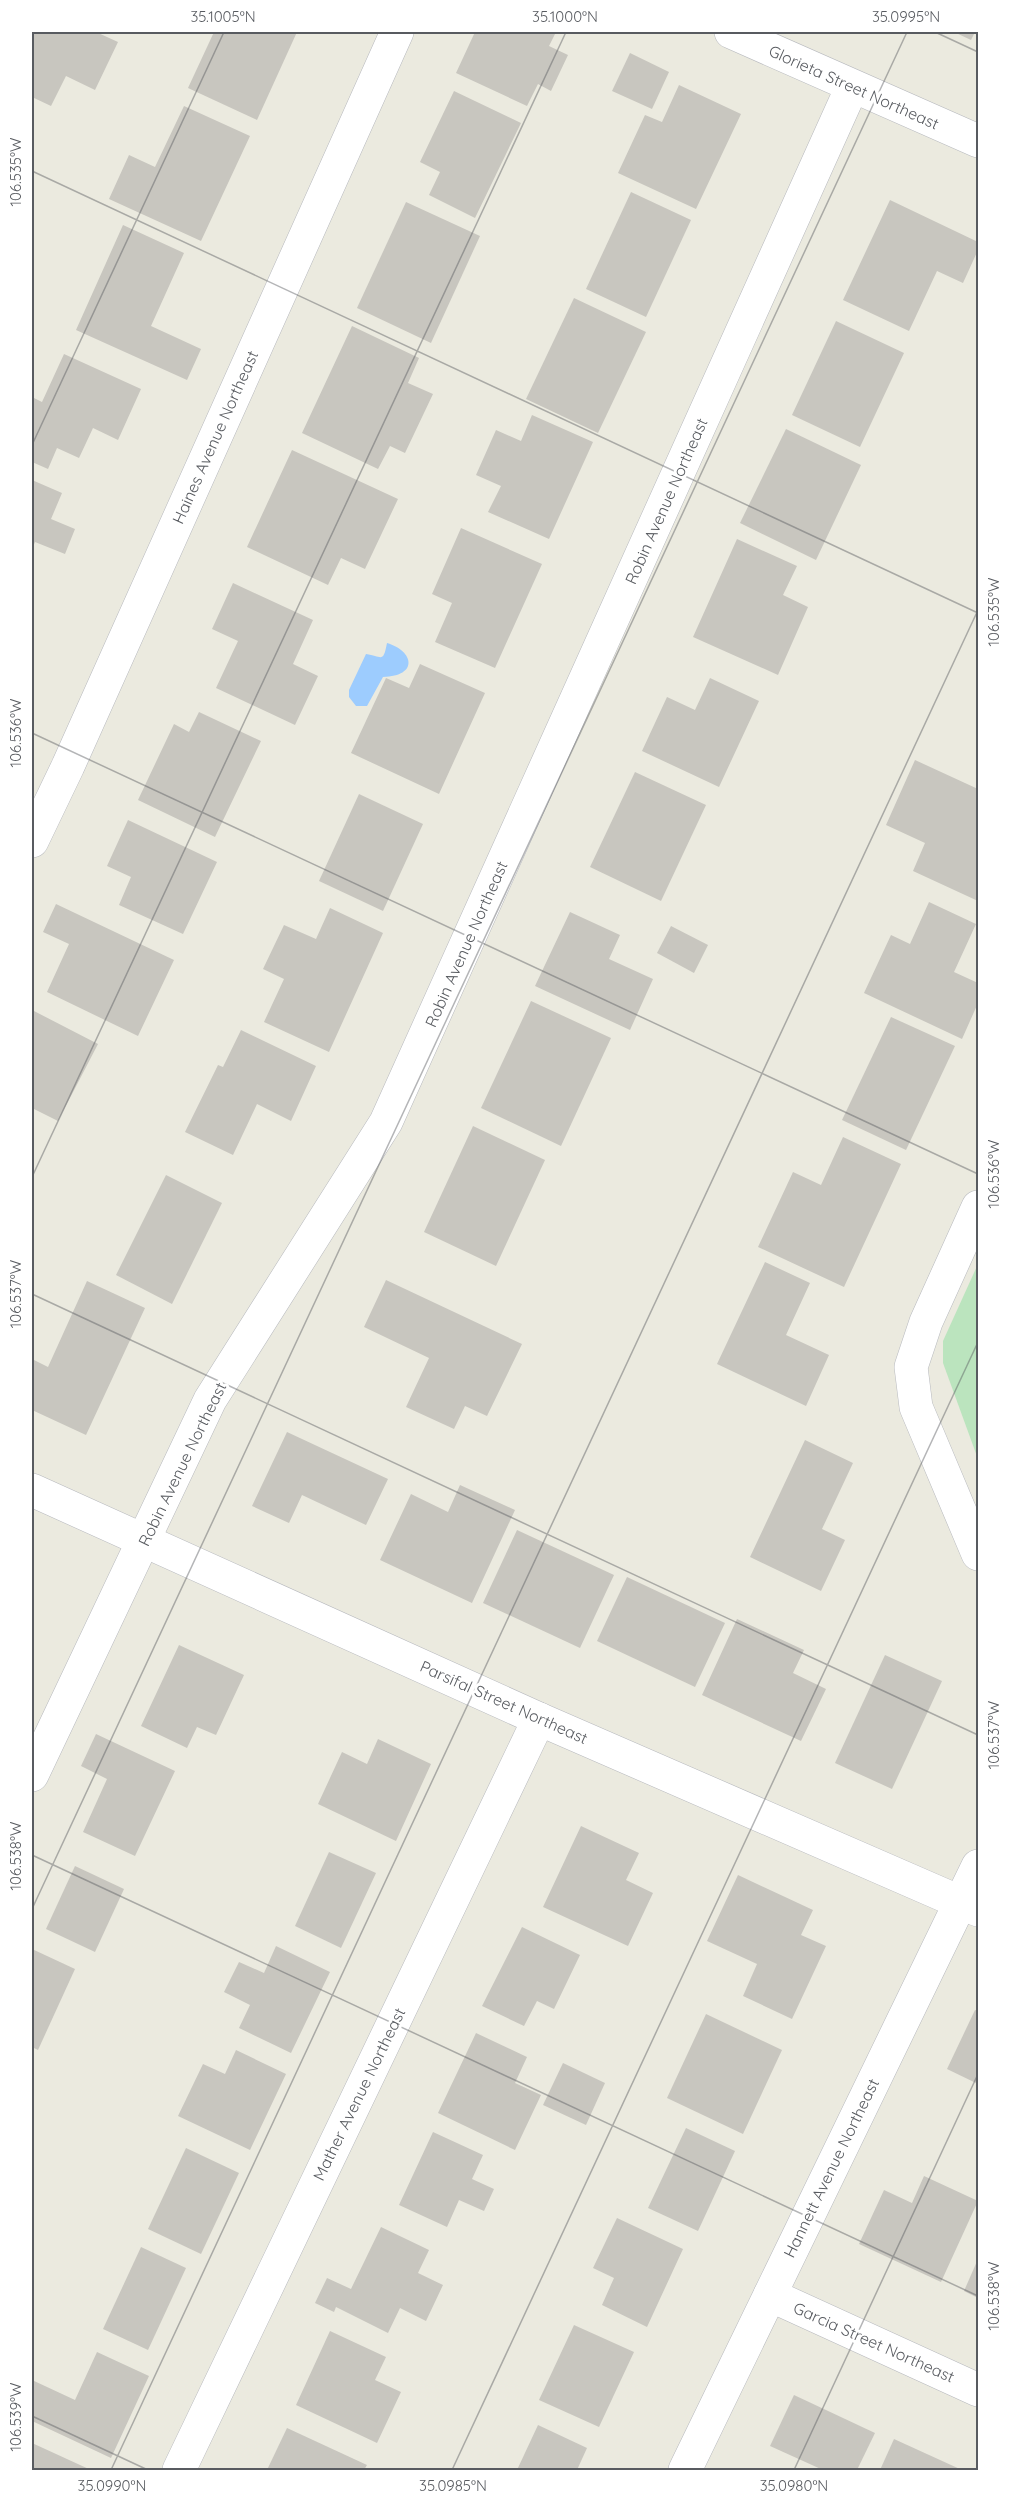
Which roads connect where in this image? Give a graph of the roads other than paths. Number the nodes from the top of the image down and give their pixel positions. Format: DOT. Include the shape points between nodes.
graph roads {
  1 [pos="397,32"];
  2 [pos="731,32"];
  3 [pos="852,87"];
  4 [pos="978,141"];
  5 [pos="32,841"];
  6 [pos="978,1207"];
  7 [pos="32,1490"];
  8 [pos="144,1540"];
  9 [pos="978,1554"];
  10 [pos="539,1719"];
  11 [pos="32,1775"];
  12 [pos="978,1866"];
  13 [pos="970,1906"];
  14 [pos="770,2295"];
  15 [pos="978,2390"];
  16 [pos="179,2470"];
  17 [pos="684,2470"];
  1 -- 5 [label="street, Haines Avenue Northeast"];
  2 -- 3 [label="street, Glorieta Street Northeast"];
  3 -- 4 [label="street, Glorieta Street Northeast"];
  3 -- 8 [label="street, Robin Avenue Northeast" via="386,1122 210,1400"];
  6 -- 9 [label="street" via="926,1322 911,1367 916,1407"];
  7 -- 8 [label="street, Parsifal Street Northeast"];
  8 -- 10 [label="street, Parsifal Street Northeast"];
  8 -- 11 [label="street, Robin Avenue Northeast"];
  10 -- 13 [label="street, Parsifal Street Northeast"];
  10 -- 16 [label="street, Mather Avenue Northeast"];
  12 -- 13 [label="street, Hannett Avenue Northeast"];
  13 -- 14 [label="street, Hannett Avenue Northeast"];
  14 -- 15 [label="street, Garcia Street Northeast"];
  14 -- 17 [label="street, Hannett Avenue Northeast"];
}
